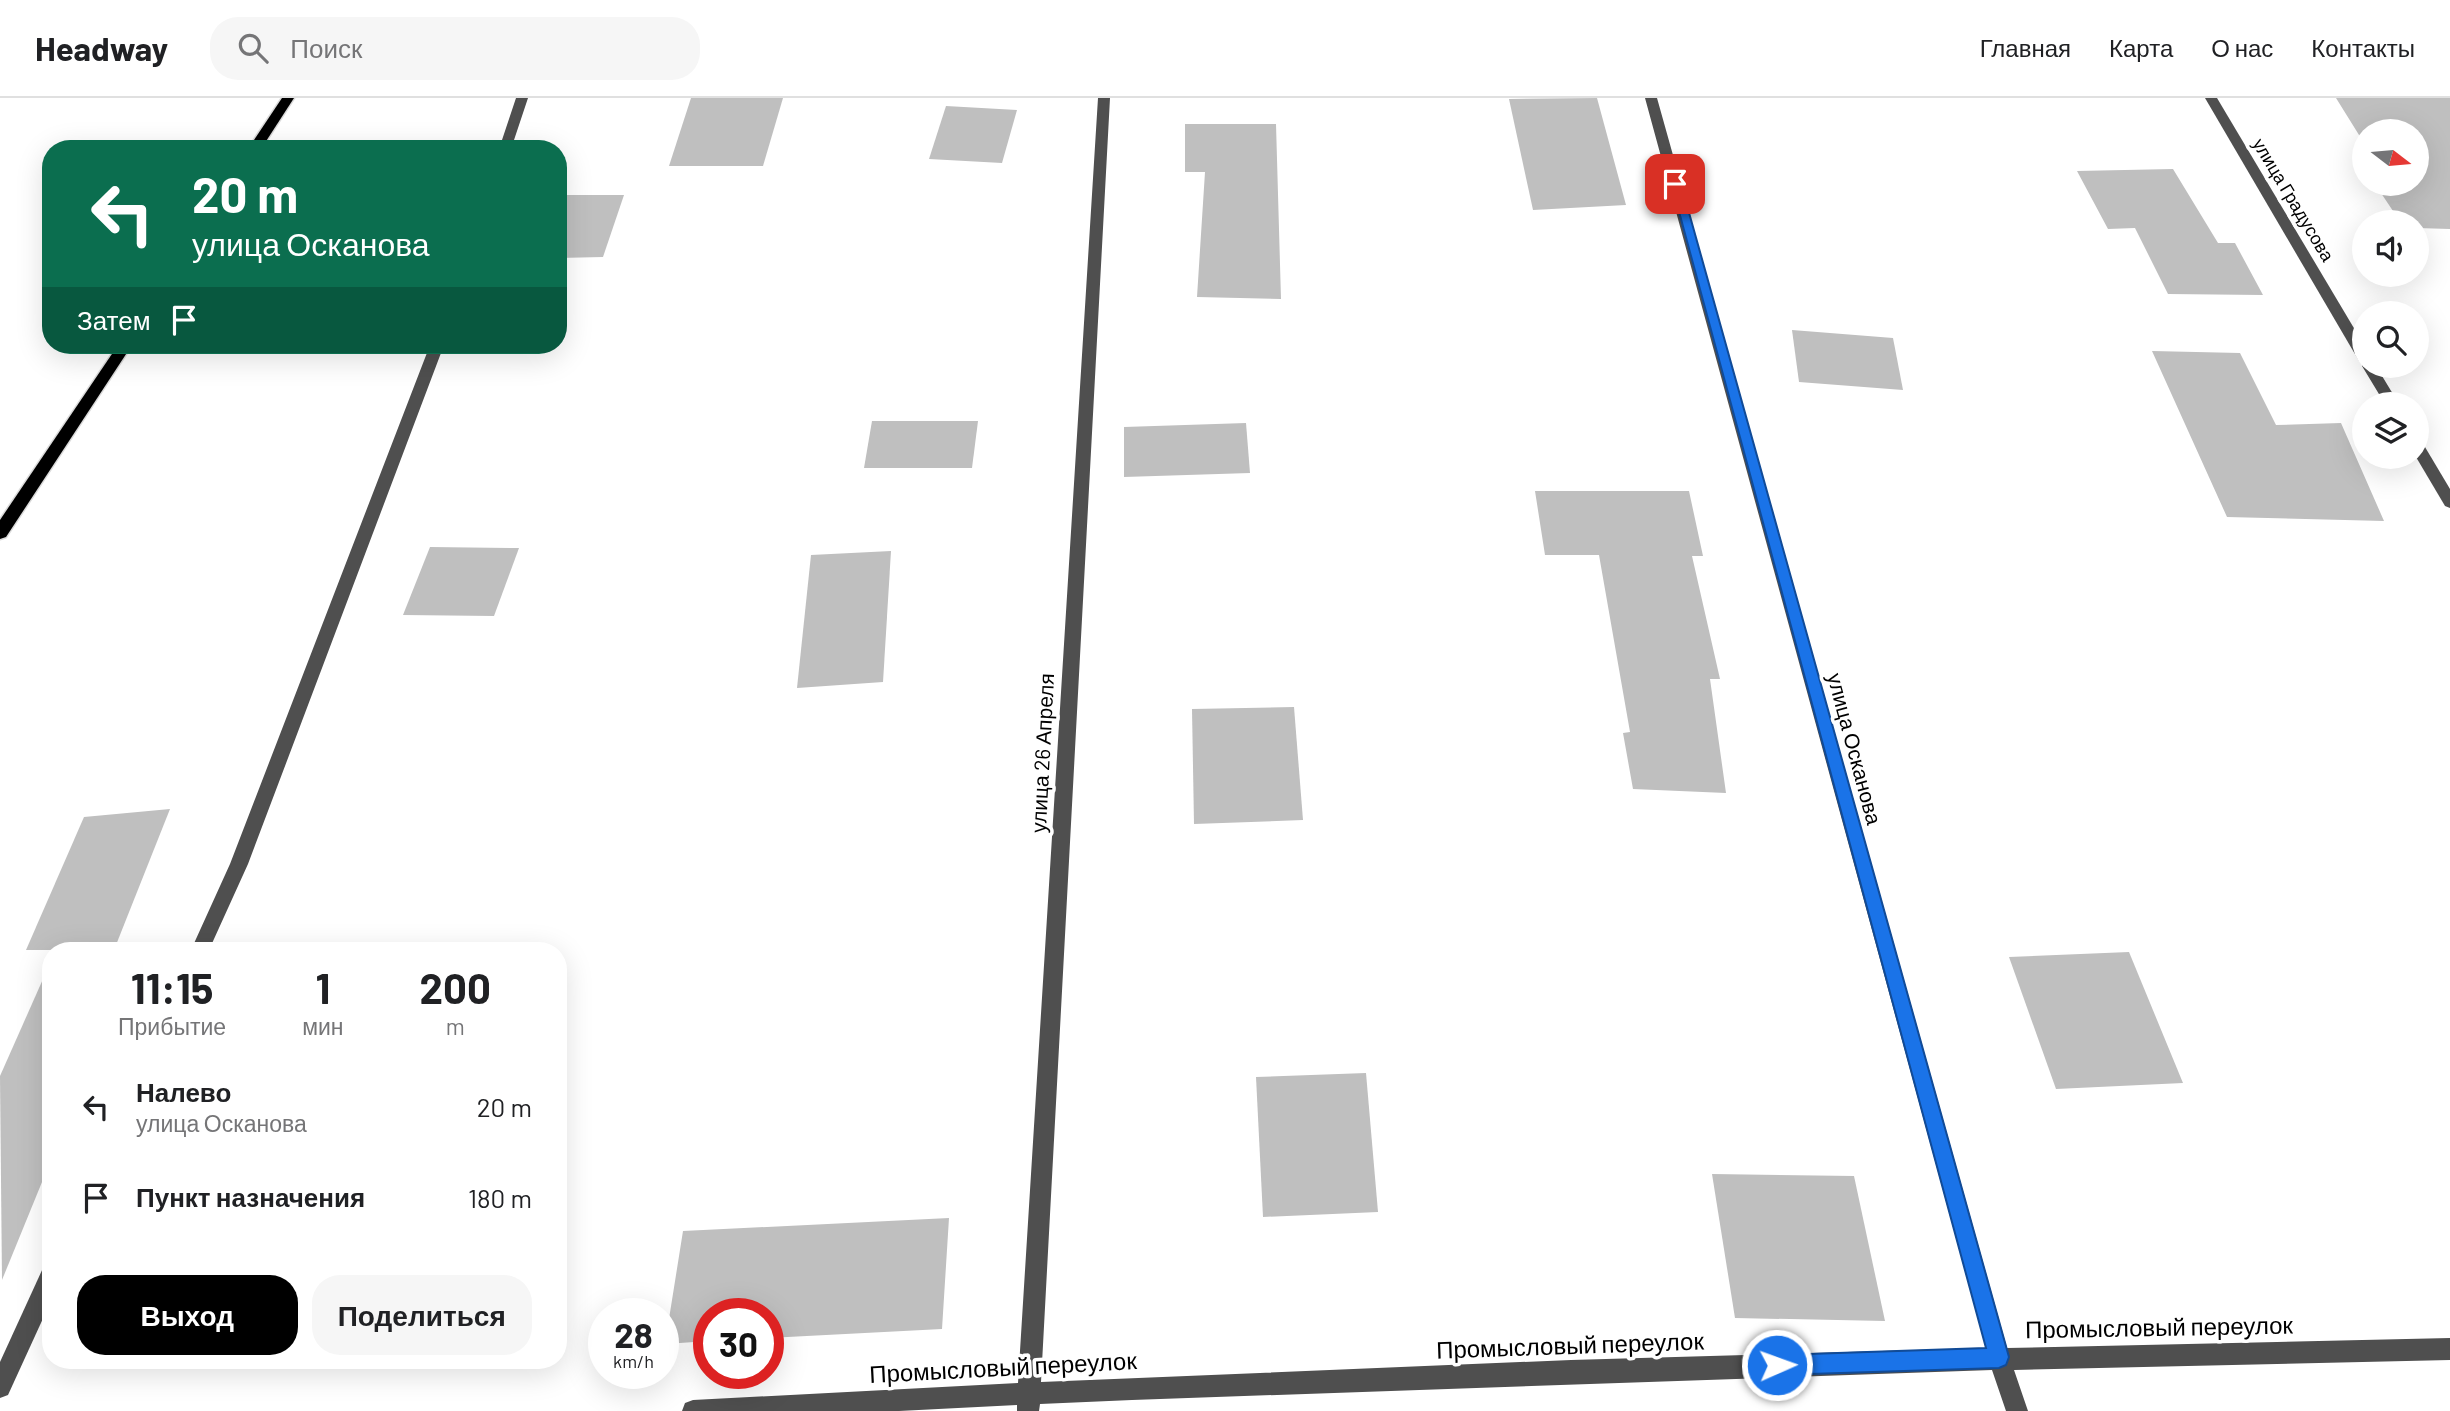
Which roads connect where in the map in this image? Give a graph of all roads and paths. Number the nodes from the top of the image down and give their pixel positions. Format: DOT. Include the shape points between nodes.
graph roads {
  1 [pos="288,98"];
  2 [pos="522,98"];
  3 [pos="1104,98"];
  4 [pos="1651,98"];
  5 [pos="2211,98"];
  6 [pos="260,140"];
  7 [pos="508,140"];
  8 [pos="2352,338"];
  9 [pos="119,354"];
  10 [pos="434,354"];
  11 [pos="2429,466"];
  12 [pos="2450,502"];
  13 [pos="0,533"];
  14 [pos="204,942"];
  15 [pos="42,1296"];
  16 [pos="2450,1349"];
  17 [pos="1999,1357"];
  18 [pos="0,1387"];
  19 [pos="1028,1401"];
  20 [pos="693,1411"];
  21 [pos="2017,1411"];
  1 -- 6 [label="main road"];
  2 -- 7 [label="street"];
  3 -- 19 [label="street, улица 26 Апреля"];
  4 -- 17 [label="street, улица Осканова"];
  5 -- 8 [label="street, улица Градусова"];
  9 -- 13 [label="main road"];
  10 -- 14 [label="street" via="239,864"];
  11 -- 12 [label="street"];
  15 -- 18 [label="street"];
  16 -- 17 [label="street, Промысловый переулок"];
  17 -- 19 [label="street, Промысловый переулок"];
  17 -- 21 [label="street, улица Осканова"];
  19 -- 20 [label="street, Промысловый переулок"];
}
